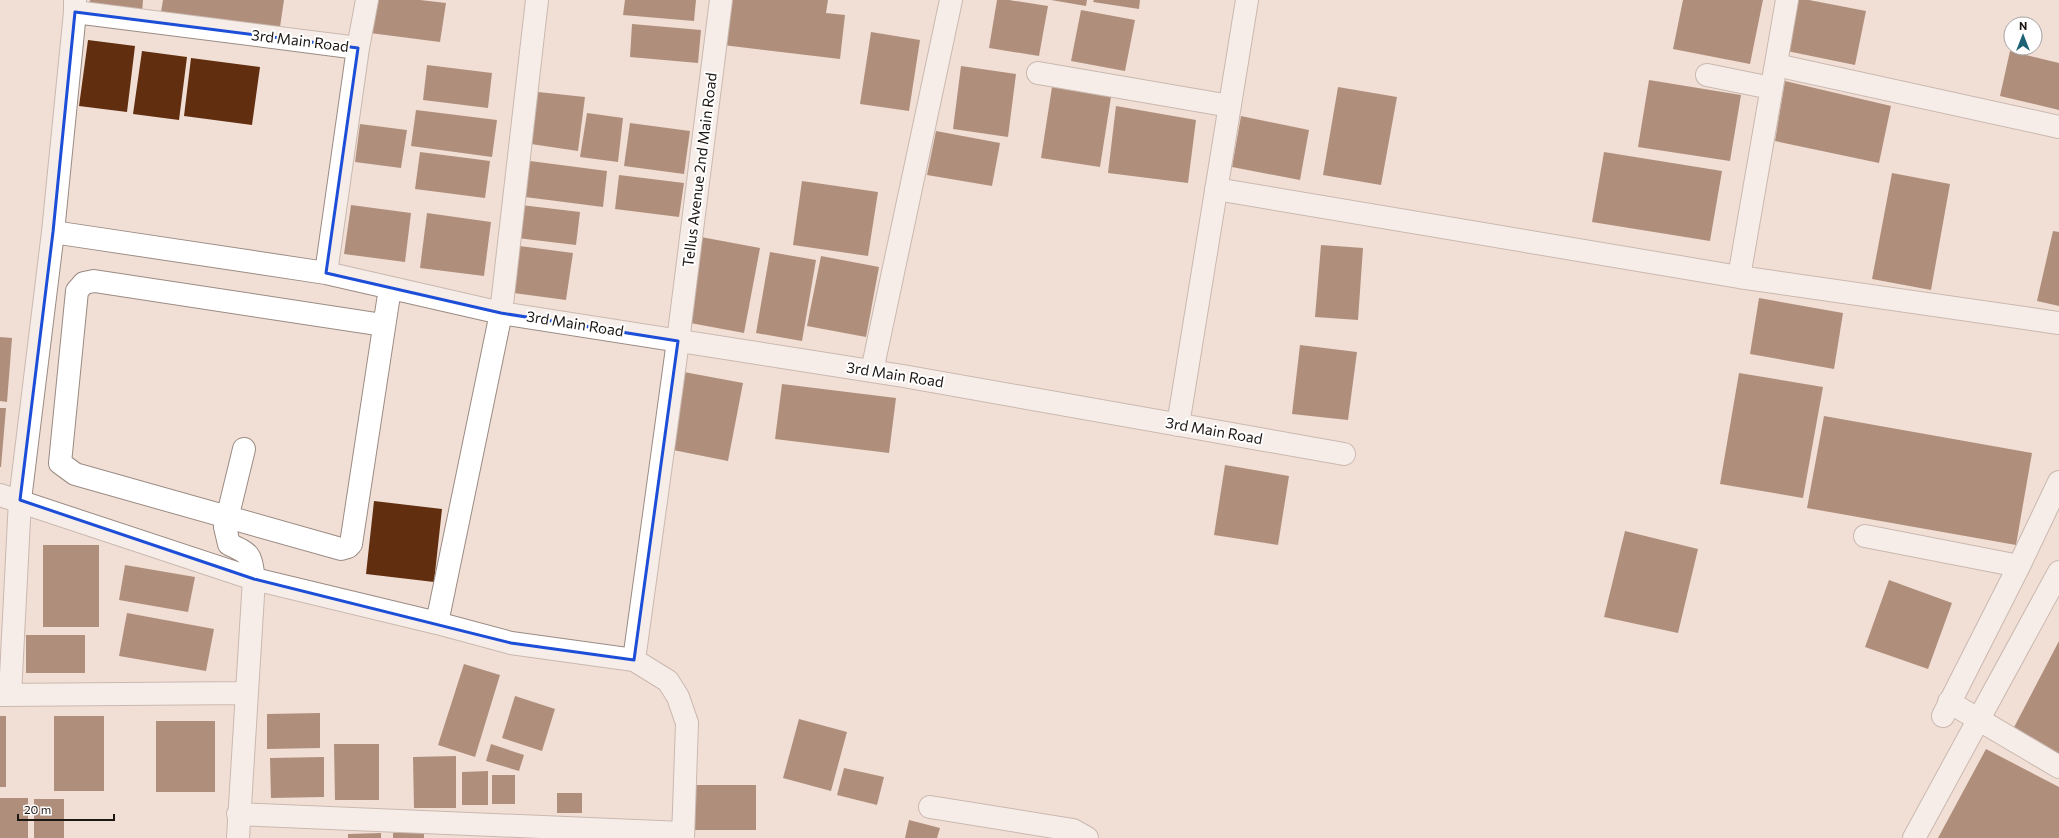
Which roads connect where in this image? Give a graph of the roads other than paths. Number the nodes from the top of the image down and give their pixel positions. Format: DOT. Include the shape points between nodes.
graph roads {
  1 [pos="367,0"];
  2 [pos="537,0"];
  3 [pos="721,0"];
  4 [pos="950,0"];
  5 [pos="1247,0"];
  6 [pos="1787,0"];
  7 [pos="75,6"];
  8 [pos="358,48"];
  9 [pos="1776,65"];
  10 [pos="1038,73"];
  11 [pos="1707,75"];
  12 [pos="1771,88"];
  13 [pos="1230,106"];
  14 [pos="2059,127"];
  15 [pos="1216,189"];
  16 [pos="53,232"];
  17 [pos="326,273"];
  18 [pos="1739,277"];
  19 [pos="390,288"];
  20 [pos="501,313"];
  21 [pos="2059,322"];
  22 [pos="383,325"];
  23 [pos="678,341"];
  24 [pos="872,371"];
  25 [pos="1178,425"];
  26 [pos="244,449"];
  27 [pos="1344,454"];
  28 [pos="2059,482"];
  29 [pos="10,498"];
  30 [pos="2054,505"];
  31 [pos="228,516"];
  32 [pos="1865,536"];
  33 [pos="2019,566"];
  34 [pos="2059,572"];
  35 [pos="254,579"];
  36 [pos="437,623"];
  37 [pos="634,660"];
  38 [pos="246,693"];
  39 [pos="5,695"];
  40 [pos="1977,720"];
  41 [pos="2059,768"];
  42 [pos="930,807"];
  43 [pos="238,814"];
  44 [pos="683,836"];
  45 [pos="238,838"];
  46 [pos="1087,838"];
  47 [pos="1914,838"];
  1 -- 8 [label="street"];
  2 -- 20 [label="street"];
  3 -- 23 [label="street, Tellus Avenue 2nd Main Road"];
  4 -- 24 [label="street"];
  5 -- 13 [label="street"];
  6 -- 9 [label="street"];
  7 -- 8 [label="street, 3rd Main Road"];
  7 -- 16 [label="street"];
  8 -- 17 [label="street, 3rd Main Road"];
  9 -- 12 [label="street"];
  9 -- 14 [label="street"];
  10 -- 13 [label="street"];
  11 -- 12 [label="street"];
  12 -- 18 [label="street"];
  13 -- 15 [label="street"];
  15 -- 18 [label="street"];
  15 -- 25 [label="street"];
  16 -- 17 [label="street"];
  16 -- 29 [label="street"];
  17 -- 19 [label="street, 3rd Main Road"];
  18 -- 21 [label="street"];
  19 -- 20 [label="street, 3rd Main Road"];
  19 -- 22 [label="street"];
  20 -- 23 [label="street, 3rd Main Road"];
  20 -- 36 [label="street"];
  22 -- 31 [label="street" via="351,544 341,549"];
  22 -- 31 [label="street" via="94,281 84,284 77,291 60,463 75,474"];
  23 -- 24 [label="street, 3rd Main Road"];
  23 -- 37 [label="street, Tellus Avenue 2nd Main Road"];
  24 -- 25 [label="street, 3rd Main Road"];
  25 -- 27 [label="street, 3rd Main Road"];
  26 -- 31 [label="street"];
  28 -- 30 [label="street"];
  29 -- 35 [label="street"];
  29 -- 39 [label="street"];
  30 -- 33 [label="street"];
  31 -- 35 [label="street" via="225,527 229,544 248,553"];
  32 -- 33 [label="street"];
  33 -- 40 [label="street" via="1946,709"];
  34 -- 40 [label="street"];
  35 -- 36 [label="street"];
  35 -- 38 [label="street"];
  36 -- 37 [label="street" via="511,644"];
  37 -- 44 [label="street" via="668,681 685,711 687,723"];
  38 -- 39 [label="street"];
  38 -- 43 [label="street"];
  40 -- 41 [label="street"];
  40 -- 47 [label="street"];
  42 -- 46 [label="street" via="1074,830"];
  43 -- 44 [label="street"];
  43 -- 45 [label="street"];
}
